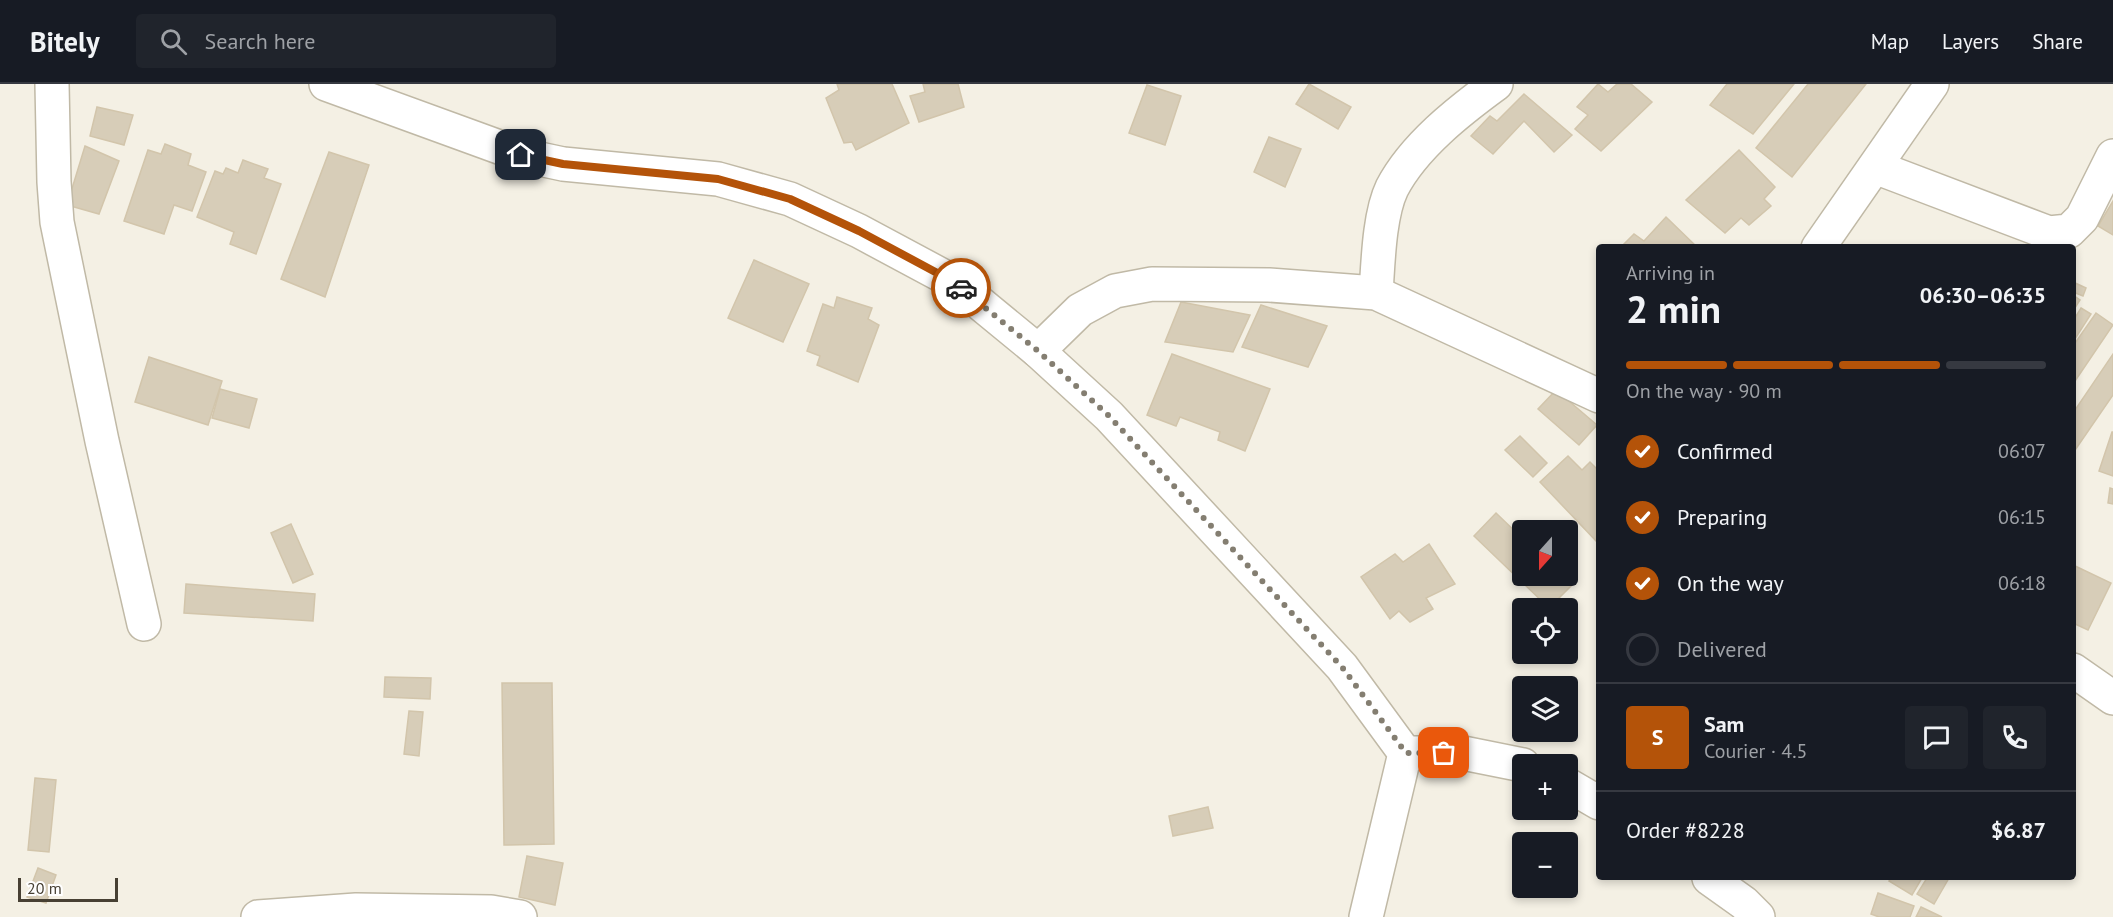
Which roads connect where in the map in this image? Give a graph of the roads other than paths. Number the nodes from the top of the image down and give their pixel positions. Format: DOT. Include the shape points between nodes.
graph roads {
  1 [pos="52,84"];
  2 [pos="326,84"];
  3 [pos="1496,84"];
  4 [pos="1932,84"];
  5 [pos="2113,156"];
  6 [pos="1875,167"];
  7 [pos="1821,244"];
  8 [pos="1376,293"];
  9 [pos="1038,351"];
  10 [pos="1596,395"];
  11 [pos="144,624"];
  12 [pos="2076,672"];
  13 [pos="2113,698"];
  14 [pos="1406,753"];
  15 [pos="1512,763"];
  16 [pos="1578,791"];
  17 [pos="1596,801"];
  18 [pos="1712,880"];
  19 [pos="258,917"];
  20 [pos="520,917"];
  21 [pos="1366,917"];
  22 [pos="1758,917"];
  1 -- 11 [label="street" via="57,222"];
  2 -- 9 [label="street" via="521,155 563,164 718,179 790,199 954,282"];
  3 -- 8 [label="street" via="1458,112 1415,155 1392,189 1382,225"];
  4 -- 6 [label="street"];
  5 -- 6 [label="street" via="2082,218 2068,231 2049,233"];
  6 -- 7 [label="street"];
  8 -- 9 [label="street" via="1269,285 1152,284 1115,291 1080,310"];
  8 -- 10 [label="street"];
  9 -- 14 [label="street" via="1109,416 1279,598 1342,667"];
  12 -- 13 [label="street"];
  14 -- 15 [label="street" via="1463,753"];
  14 -- 21 [label="street"];
  16 -- 17 [label="street"];
  18 -- 22 [label="street"];
  19 -- 20 [label="street" via="356,910 491,912"];
}
